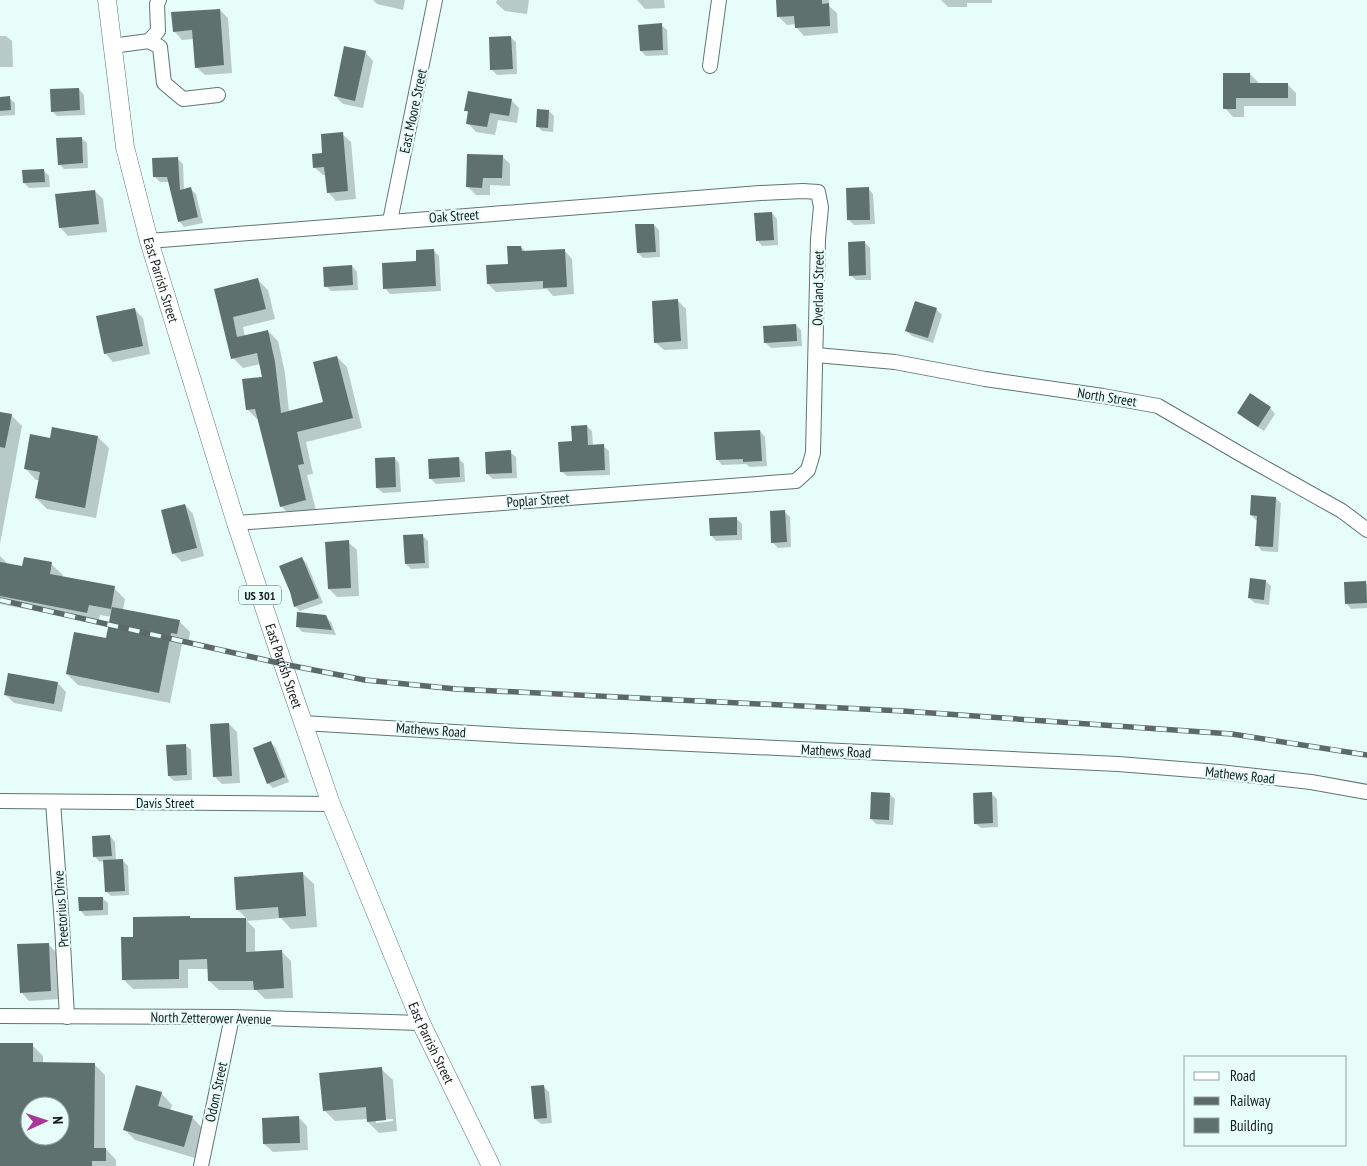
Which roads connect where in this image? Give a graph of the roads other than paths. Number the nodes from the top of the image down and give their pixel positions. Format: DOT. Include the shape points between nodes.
graph roads {
  1 [pos="107,0"];
  2 [pos="159,0"];
  3 [pos="435,0"];
  4 [pos="718,0"];
  5 [pos="149,41"];
  6 [pos="112,46"];
  7 [pos="710,66"];
  8 [pos="218,95"];
  9 [pos="760,192"];
  10 [pos="390,221"];
  11 [pos="149,241"];
  12 [pos="816,354"];
  13 [pos="813,443"];
  14 [pos="236,523"];
  15 [pos="1367,530"];
  16 [pos="303,723"];
  17 [pos="1367,792"];
  18 [pos="0,801"];
  19 [pos="53,802"];
  20 [pos="331,804"];
  21 [pos="0,1016"];
  22 [pos="67,1017"];
  23 [pos="232,1017"];
  24 [pos="421,1023"];
  25 [pos="201,1166"];
  26 [pos="491,1166"];
  1 -- 6 [label="main road, East Parrish Street / US 301"];
  2 -- 5 [label="street" via="158,31"];
  3 -- 10 [label="street, East Moore Street"];
  4 -- 7 [label="street"];
  5 -- 6 [label="street"];
  5 -- 8 [label="street" via="160,47 164,84 183,99"];
  6 -- 11 [label="main road, East Parrish Street / US 301" via="125,147"];
  9 -- 10 [label="street, Oak Street"];
  9 -- 12 [label="street, Overland Street" via="818,192 821,207"];
  10 -- 11 [label="street, Oak Street"];
  11 -- 14 [label="main road, East Parrish Street / US 301"];
  12 -- 13 [label="street, Overland Street"];
  12 -- 15 [label="street, North Street" via="894,362 1158,406 1342,511"];
  13 -- 14 [label="street, Poplar Street" via="808,470 796,480"];
  14 -- 16 [label="main road, East Parrish Street / US 301"];
  16 -- 17 [label="street, Mathews Road" via="1118,764 1311,782"];
  16 -- 20 [label="main road, East Parrish Street / US 301"];
  18 -- 19 [label="street, Davis Street"];
  19 -- 20 [label="street, Davis Street"];
  19 -- 22 [label="street, Preetorius Drive"];
  20 -- 24 [label="main road, East Parrish Street / US 301"];
  21 -- 22 [label="street, North Zetterower Avenue"];
  22 -- 23 [label="street, North Zetterower Avenue"];
  23 -- 24 [label="street, North Zetterower Avenue"];
  23 -- 25 [label="street, Odom Street"];
  24 -- 26 [label="main road, East Parrish Street / US 301"];
}
